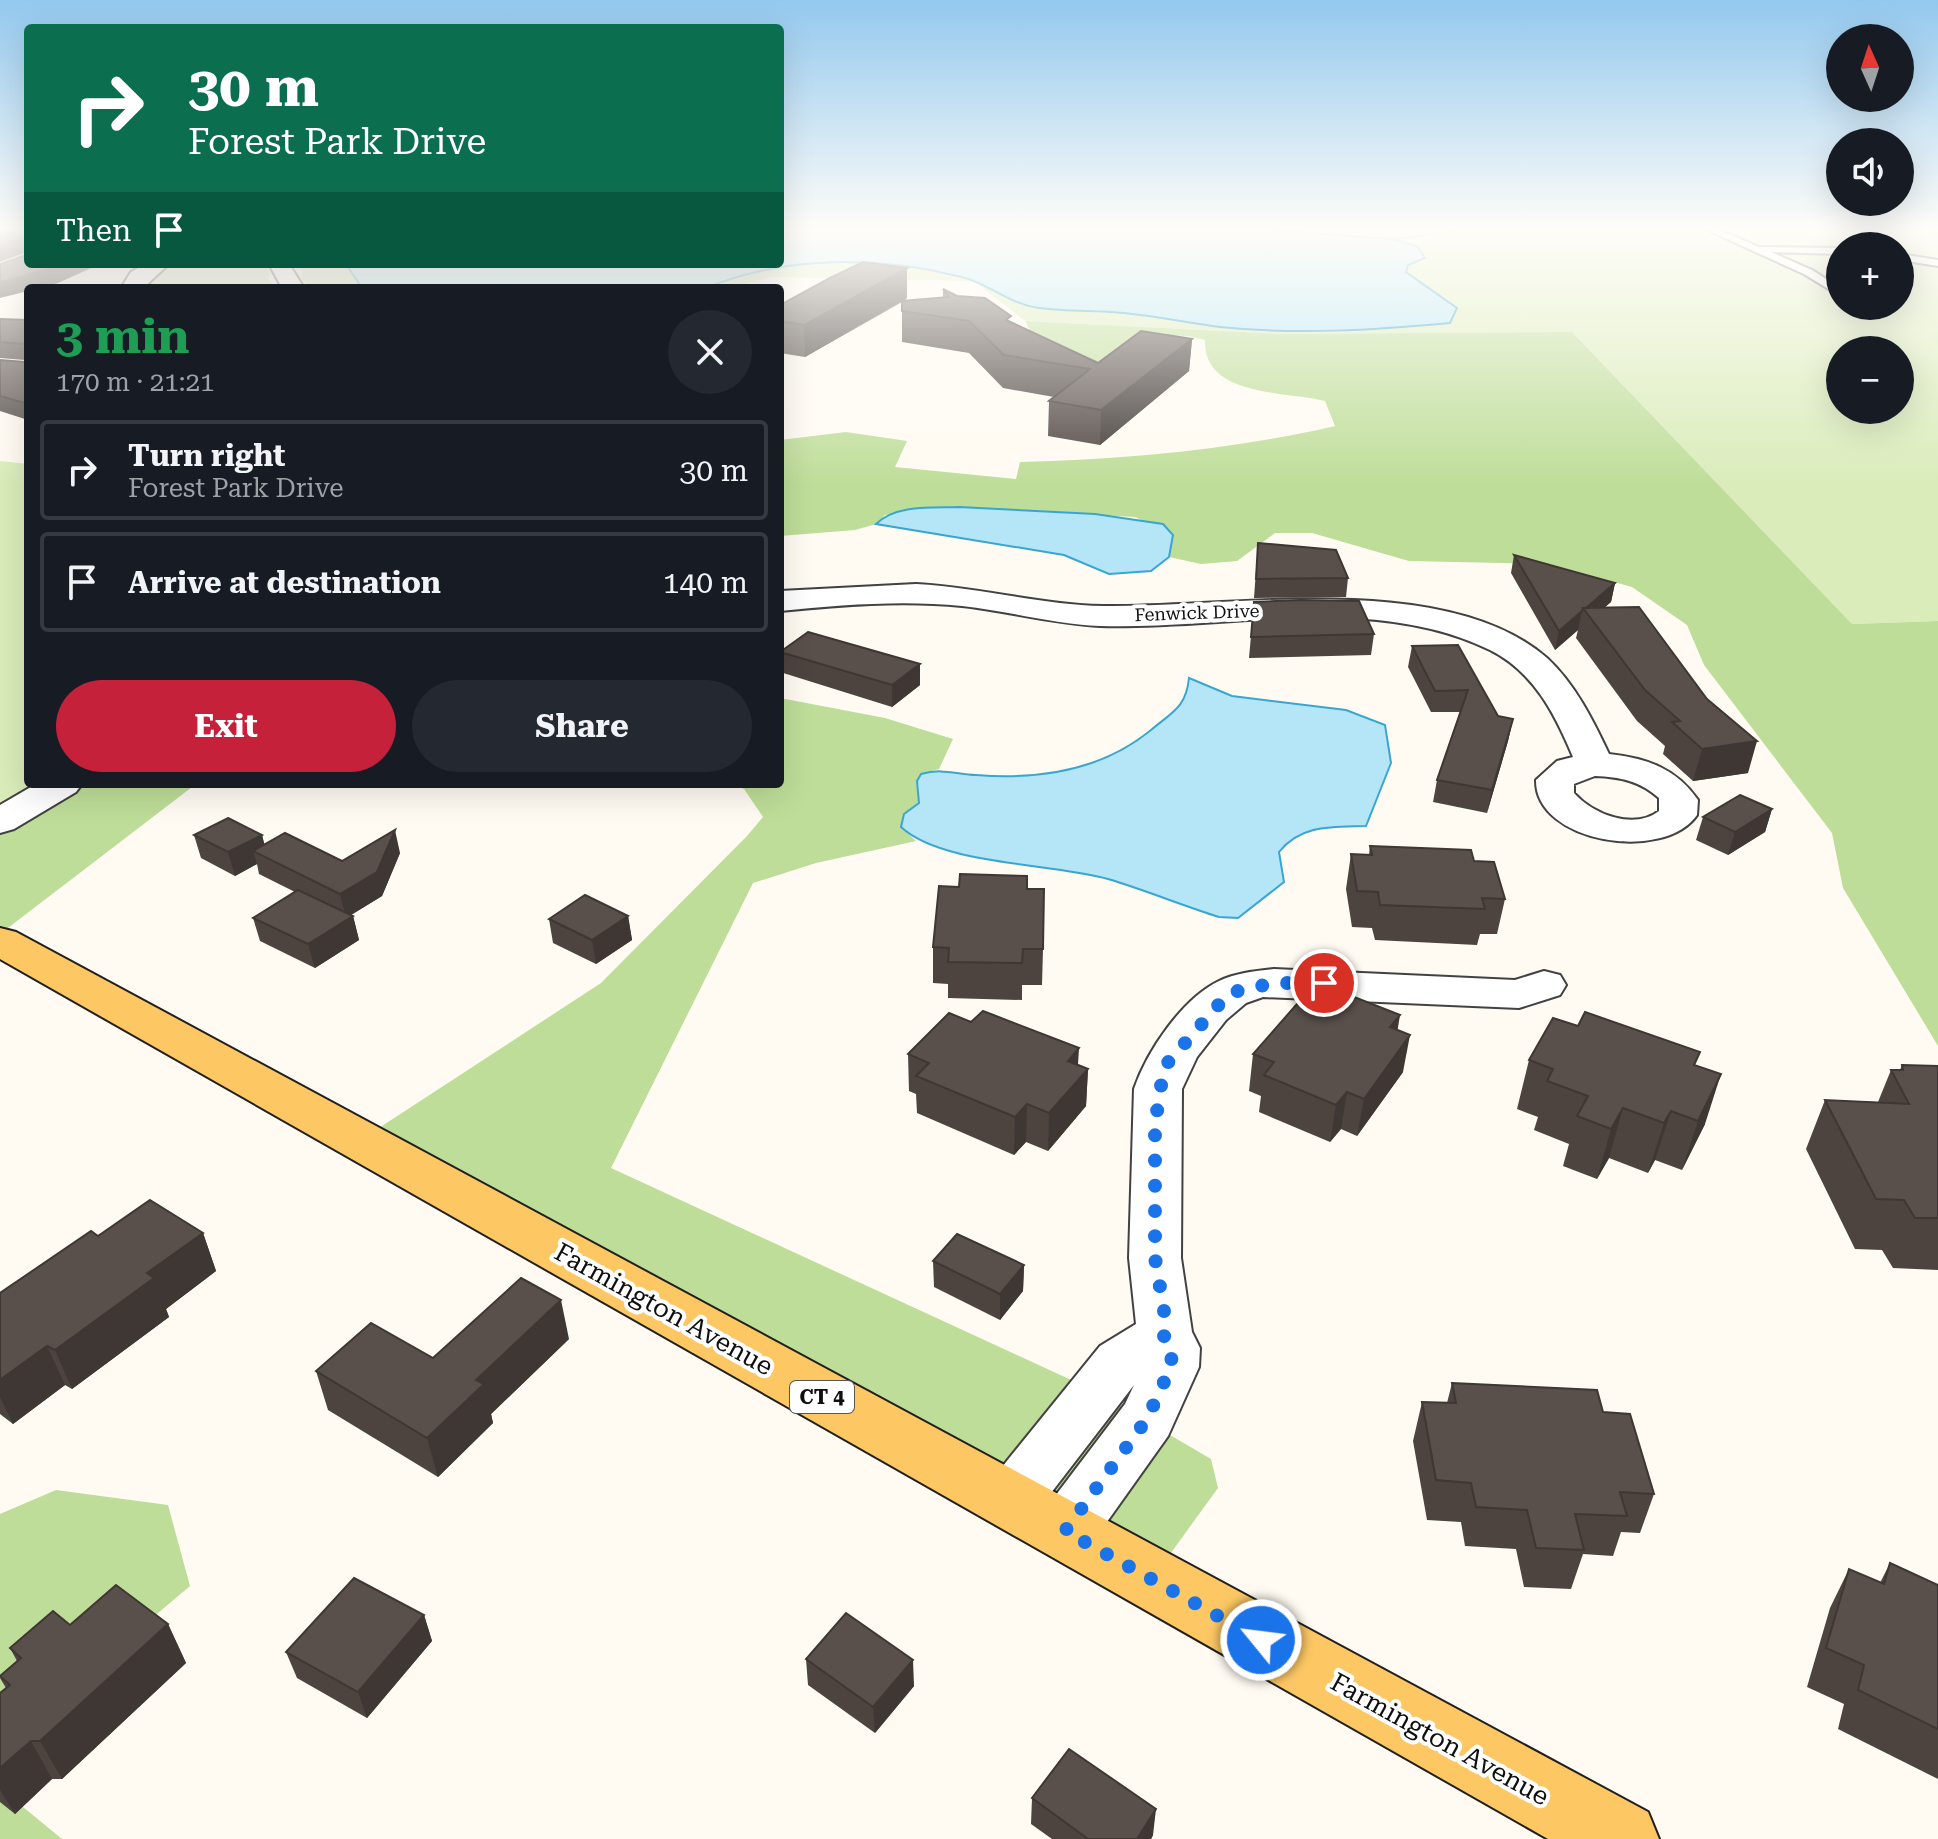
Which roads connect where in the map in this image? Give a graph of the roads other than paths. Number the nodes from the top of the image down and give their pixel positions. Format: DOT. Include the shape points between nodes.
graph roads {
  1 [pos="784,601"];
  2 [pos="1595,765"];
  3 [pos="56,788"];
  4 [pos="0,821"];
  5 [pos="0,941"];
  6 [pos="1544,985"];
  7 [pos="1164,1336"];
  8 [pos="1010,1501"];
  9 [pos="1065,1531"];
  10 [pos="1621,1839"];
  1 -- 2 [label="street, Fenwick Drive" via="925,594 1095,616 1299,611 1435,623 1499,642 1543,670 1572,712"];
  3 -- 4 [label="street"];
  5 -- 8 [label="main road, Farmington Avenue / CT 4"];
  6 -- 7 [label="street" via="1519,994 1274,983 1225,996 1164,1067 1158,1089 1155,1258"];
  7 -- 8 [label="street" via="1120,1362"];
  7 -- 9 [label="street" via="1173,1357 1155,1404"];
  8 -- 9 [label="main road, Farmington Avenue / CT 4"];
  9 -- 10 [label="main road, Farmington Avenue / CT 4"];
}
